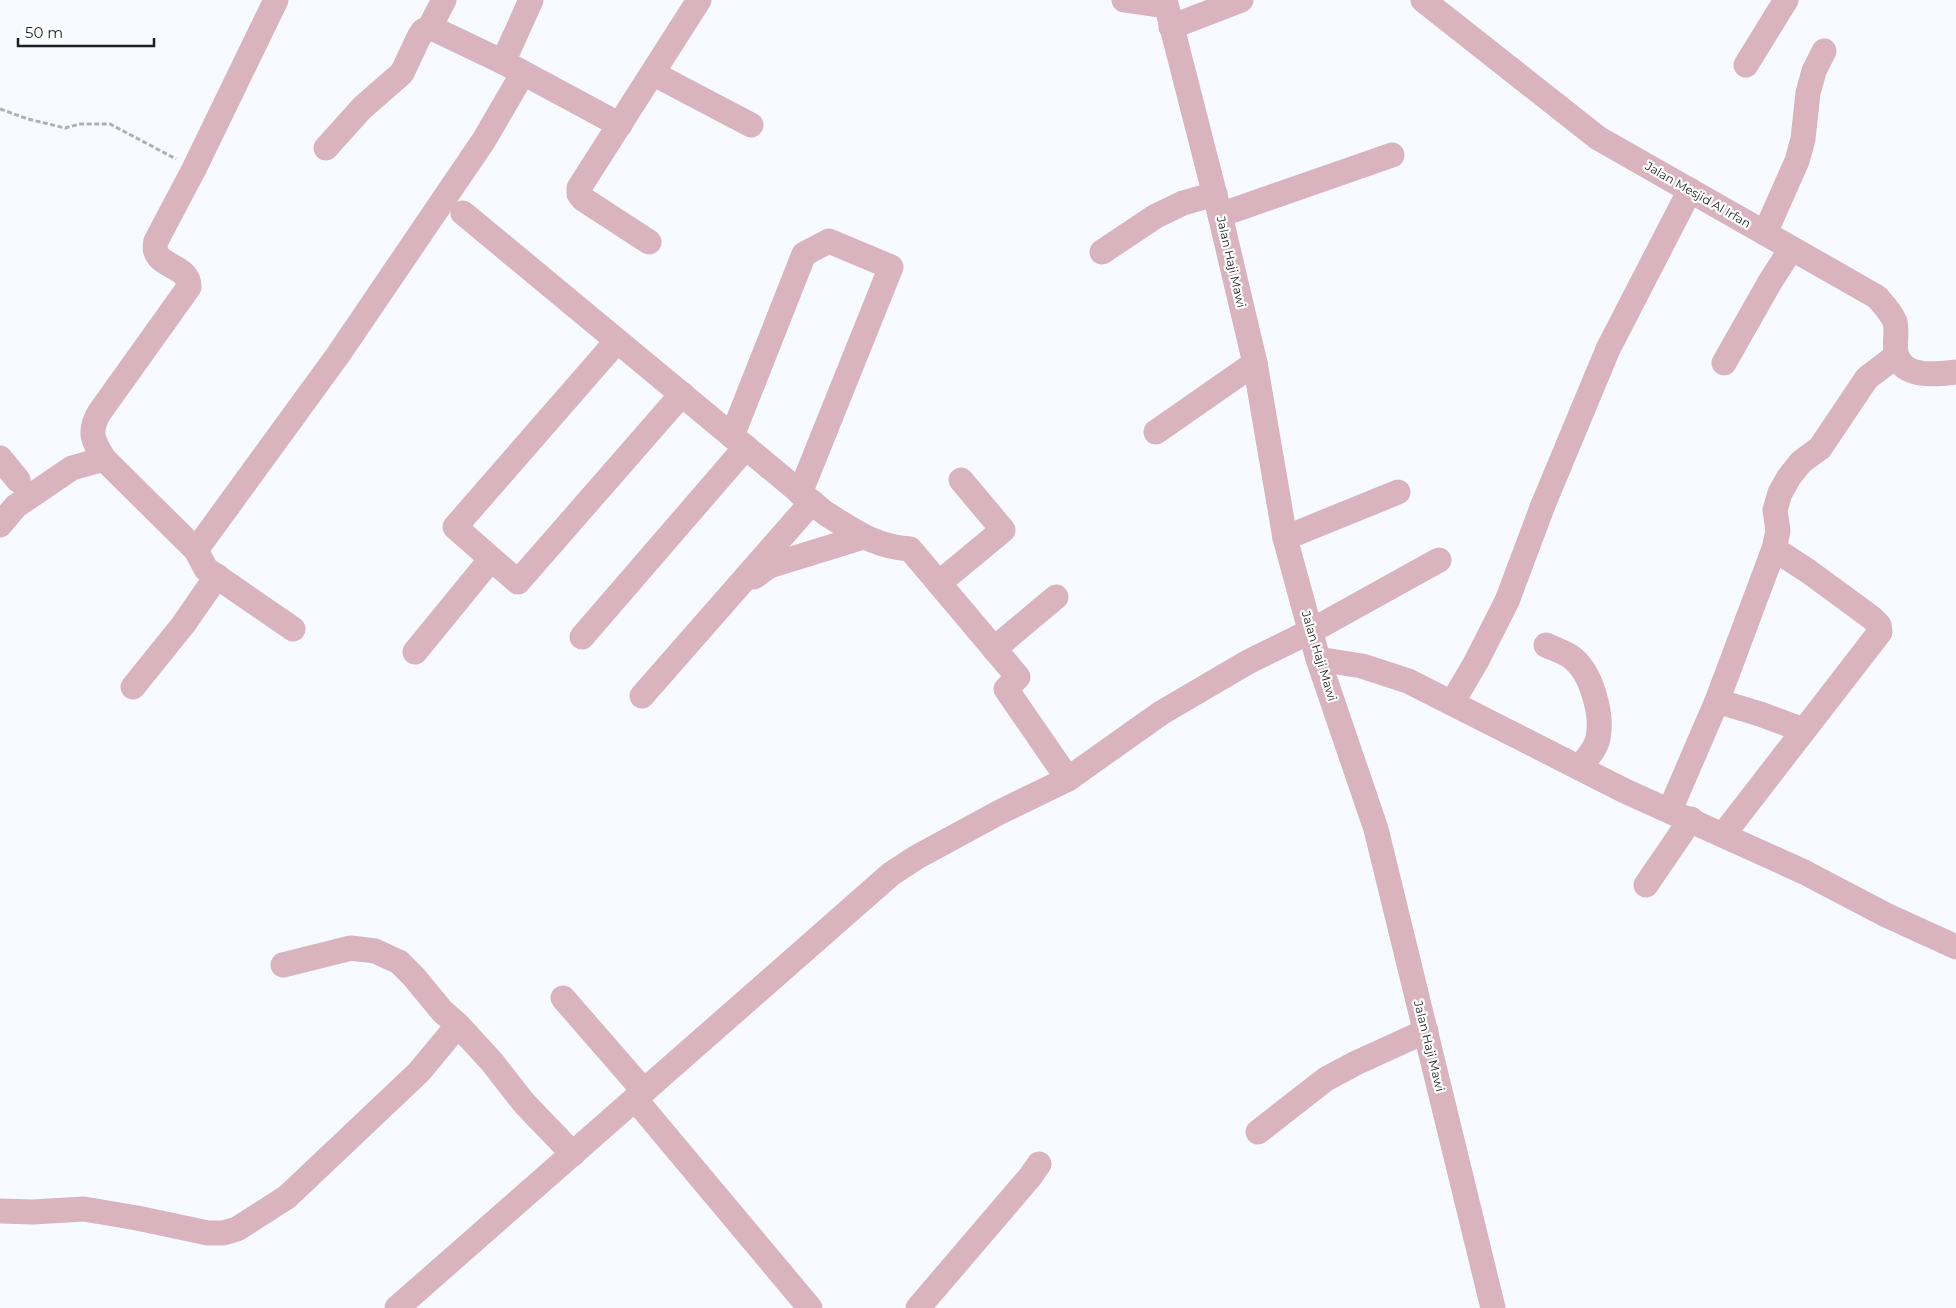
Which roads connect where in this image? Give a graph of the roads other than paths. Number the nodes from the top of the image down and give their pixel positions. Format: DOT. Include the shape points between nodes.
graph roads {
  1 [pos="276,0"];
  2 [pos="444,0"];
  3 [pos="531,0"];
  4 [pos="699,0"];
  5 [pos="1124,0"];
  6 [pos="1241,0"];
  7 [pos="1423,0"];
  8 [pos="1786,0"];
  9 [pos="1167,11"];
  10 [pos="433,25"];
  11 [pos="1824,51"];
  12 [pos="1746,65"];
  13 [pos="513,68"];
  14 [pos="654,74"];
  15 [pos="751,125"];
  16 [pos="620,126"];
  17 [pos="326,148"];
  18 [pos="1392,155"];
  19 [pos="1690,190"];
  20 [pos="1217,204"];
  21 [pos="463,213"];
  22 [pos="1765,234"];
  23 [pos="649,242"];
  24 [pos="1791,249"];
  25 [pos="1102,252"];
  26 [pos="617,341"];
  27 [pos="1896,356"];
  28 [pos="1254,362"];
  29 [pos="1724,363"];
  30 [pos="1956,372"];
  31 [pos="682,394"];
  32 [pos="1156,432"];
  33 [pos="739,442"];
  34 [pos="0,458"];
  35 [pos="104,459"];
  36 [pos="18,480"];
  37 [pos="961,480"];
  38 [pos="1398,492"];
  39 [pos="806,497"];
  40 [pos="0,525"];
  41 [pos="863,537"];
  42 [pos="1285,538"];
  43 [pos="1774,549"];
  44 [pos="196,550"];
  45 [pos="491,559"];
  46 [pos="1439,560"];
  47 [pos="217,576"];
  48 [pos="913,576"];
  49 [pos="939,583"];
  50 [pos="733,592"];
  51 [pos="1056,597"];
  52 [pos="294,629"];
  53 [pos="1310,631"];
  54 [pos="582,637"];
  55 [pos="1546,645"];
  56 [pos="994,649"];
  57 [pos="414,652"];
  58 [pos="1318,659"];
  59 [pos="133,687"];
  60 [pos="1006,689"];
  61 [pos="642,696"];
  62 [pos="1717,702"];
  63 [pos="1452,703"];
  64 [pos="1803,730"];
  65 [pos="1580,768"];
  66 [pos="1068,779"];
  67 [pos="1680,815"];
  68 [pos="1723,835"];
  69 [pos="1646,884"];
  70 [pos="1956,947"];
  71 [pos="283,966"];
  72 [pos="563,998"];
  73 [pos="458,1025"];
  74 [pos="1426,1031"];
  75 [pos="639,1095"];
  76 [pos="1258,1132"];
  77 [pos="573,1154"];
  78 [pos="1039,1164"];
  79 [pos="0,1211"];
  80 [pos="397,1308"];
  81 [pos="810,1308"];
  82 [pos="918,1308"];
  83 [pos="1493,1308"];
  1 -- 35 [label="street" via="155,246 161,260 187,276 189,287 94,422 93,437"];
  2 -- 10 [label="street"];
  3 -- 13 [label="street"];
  4 -- 14 [label="street"];
  5 -- 9 [label="street"];
  6 -- 9 [label="street"];
  7 -- 19 [label="street, Jalan Mesjid Al Irfan" via="1598,138"];
  8 -- 12 [label="street"];
  9 -- 20 [label="street, Jalan Haji Mawi"];
  10 -- 13 [label="street" via="436,30"];
  10 -- 17 [label="street" via="419,37 402,73 362,108"];
  11 -- 22 [label="street" via="1808,93 1797,161"];
  13 -- 16 [label="street"];
  13 -- 44 [label="street" via="484,140 341,350"];
  14 -- 15 [label="street"];
  14 -- 16 [label="street"];
  16 -- 23 [label="street" via="579,188 579,194"];
  18 -- 20 [label="street"];
  19 -- 22 [label="street, Jalan Mesjid Al Irfan"];
  19 -- 63 [label="street" via="1608,349 1543,504 1507,601"];
  20 -- 25 [label="street" via="1183,203 1156,216"];
  20 -- 28 [label="street, Jalan Haji Mawi"];
  21 -- 26 [label="street"];
  22 -- 24 [label="street, Jalan Mesjid Al Irfan"];
  24 -- 27 [label="street, Jalan Mesjid Al Irfan" via="1877,297 1891,313 1895,324"];
  24 -- 29 [label="street"];
  26 -- 31 [label="street"];
  26 -- 45 [label="street" via="455,527"];
  27 -- 30 [label="street" via="1903,366 1914,372"];
  27 -- 43 [label="street" via="1867,378 1820,448 1800,462 1789,477 1775,510 1778,531"];
  28 -- 32 [label="street"];
  28 -- 42 [label="street, Jalan Haji Mawi"];
  31 -- 33 [label="street"];
  31 -- 45 [label="street" via="518,582"];
  33 -- 39 [label="street"];
  33 -- 39 [label="street" via="804,254 830,241 891,267"];
  33 -- 54 [label="street"];
  34 -- 36 [label="street"];
  35 -- 40 [label="street" via="72,468 16,506"];
  35 -- 44 [label="street"];
  37 -- 49 [label="street" via="1003,530"];
  38 -- 42 [label="street"];
  39 -- 41 [label="street"];
  39 -- 50 [label="street"];
  41 -- 49 [label="street" via="888,547 910,549"];
  41 -- 50 [label="street" via="769,566"];
  42 -- 53 [label="street, Jalan Haji Mawi"];
  43 -- 62 [label="street"];
  43 -- 64 [label="street" via="1872,618 1880,632"];
  44 -- 47 [label="street" via="206,569"];
  45 -- 57 [label="street"];
  46 -- 53 [label="street"];
  47 -- 52 [label="street"];
  47 -- 59 [label="street"];
  48 -- 60 [label="street"];
  49 -- 56 [label="street"];
  50 -- 61 [label="street"];
  51 -- 56 [label="street"];
  53 -- 58 [label="street, Jalan Haji Mawi"];
  53 -- 66 [label="street" via="1248,662 1161,713"];
  55 -- 65 [label="street" via="1571,657 1587,677 1592,690 1598,717 1598,740"];
  56 -- 60 [label="street" via="1018,677"];
  58 -- 63 [label="street" via="1362,666 1408,681"];
  58 -- 74 [label="street, Jalan Haji Mawi" via="1376,829"];
  60 -- 66 [label="street"];
  62 -- 64 [label="street"];
  62 -- 67 [label="street"];
  63 -- 65 [label="street"];
  64 -- 68 [label="street"];
  65 -- 67 [label="street"];
  66 -- 75 [label="street" via="984,821 891,874"];
  67 -- 68 [label="street"];
  67 -- 69 [label="street"];
  68 -- 70 [label="street"];
  71 -- 73 [label="street" via="352,948 375,951 399,962"];
  72 -- 75 [label="street"];
  73 -- 77 [label="street"];
  73 -- 79 [label="street" via="419,1072 287,1197 237,1229 208,1233 84,1209"];
  74 -- 76 [label="street" via="1326,1079"];
  74 -- 83 [label="street, Jalan Haji Mawi"];
  75 -- 77 [label="street"];
  75 -- 81 [label="street"];
  77 -- 80 [label="street"];
  78 -- 82 [label="street"];
}
